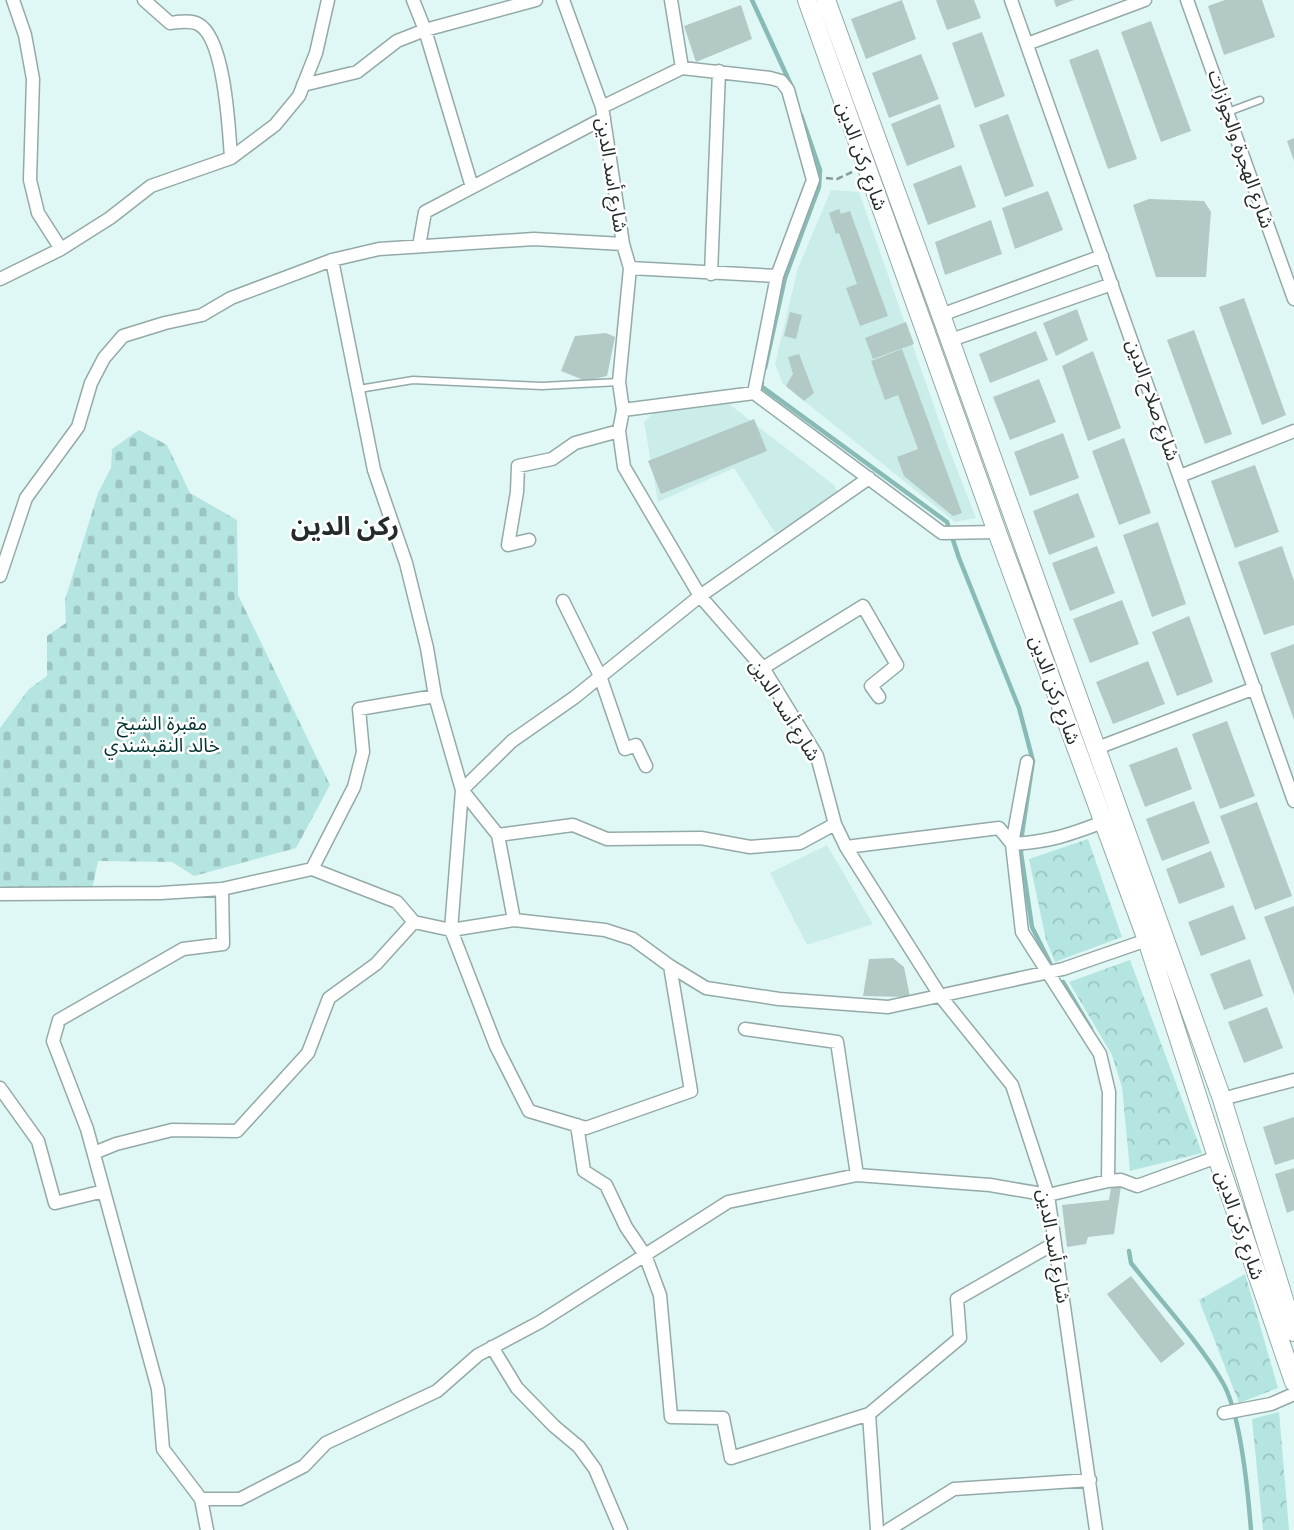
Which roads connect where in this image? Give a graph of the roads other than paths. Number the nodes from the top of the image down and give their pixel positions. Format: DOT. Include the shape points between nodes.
graph roads {
  1 [pos="13,0"];
  2 [pos="144,0"];
  3 [pos="328,0"];
  4 [pos="412,0"];
  5 [pos="536,0"];
  6 [pos="563,0"];
  7 [pos="671,0"];
  8 [pos="807,0"];
  9 [pos="826,0"];
  10 [pos="1011,0"];
  11 [pos="1144,0"];
  12 [pos="1187,0"];
  13 [pos="425,30"];
  14 [pos="1027,44"];
  15 [pos="682,68"];
  16 [pos="719,71"];
  17 [pos="303,85"];
  18 [pos="1260,100"];
  19 [pos="1228,112"];
  20 [pos="603,113"];
  21 [pos="231,158"];
  22 [pos="472,187"];
  23 [pos="623,243"];
  24 [pos="419,246"];
  25 [pos="61,249"];
  26 [pos="1102,256"];
  27 [pos="1294,256"];
  28 [pos="332,260"];
  29 [pos="1280,261"];
  30 [pos="630,268"];
  31 [pos="711,274"];
  32 [pos="776,276"];
  33 [pos="0,279"];
  34 [pos="1112,284"];
  35 [pos="1294,299"];
  36 [pos="942,315"];
  37 [pos="951,340"];
  38 [pos="619,382"];
  39 [pos="359,389"];
  40 [pos="754,393"];
  41 [pos="623,410"];
  42 [pos="619,431"];
  43 [pos="1294,431"];
  44 [pos="1180,476"];
  45 [pos="869,478"];
  46 [pos="997,531"];
  47 [pos="529,540"];
  48 [pos="0,576"];
  49 [pos="700,596"];
  50 [pos="563,601"];
  51 [pos="763,668"];
  52 [pos="600,676"];
  53 [pos="1255,688"];
  54 [pos="435,696"];
  55 [pos="880,698"];
  56 [pos="1097,748"];
  57 [pos="1027,762"];
  58 [pos="646,766"];
  59 [pos="462,790"];
  60 [pos="1294,801"];
  61 [pos="1103,822"];
  62 [pos="835,824"];
  63 [pos="498,835"];
  64 [pos="1012,844"];
  65 [pos="846,846"];
  66 [pos="312,869"];
  67 [pos="222,889"];
  68 [pos="0,894"];
  69 [pos="513,920"];
  70 [pos="414,922"];
  71 [pos="451,930"];
  72 [pos="1147,940"];
  73 [pos="670,966"];
  74 [pos="1047,972"];
  75 [pos="941,996"];
  76 [pos="745,1029"];
  77 [pos="1294,1080"];
  78 [pos="0,1088"];
  79 [pos="1222,1100"];
  80 [pos="577,1125"];
  81 [pos="94,1153"];
  82 [pos="1217,1157"];
  83 [pos="857,1175"];
  84 [pos="1108,1181"];
  85 [pos="104,1191"];
  86 [pos="1048,1195"];
  87 [pos="1055,1243"];
  88 [pos="645,1255"];
  89 [pos="1294,1332"];
  90 [pos="492,1347"];
  91 [pos="1294,1382"];
  92 [pos="1294,1394"];
  93 [pos="1224,1413"];
  94 [pos="869,1414"];
  95 [pos="1090,1480"];
  96 [pos="201,1499"];
  97 [pos="207,1530"];
  98 [pos="621,1530"];
  99 [pos="877,1530"];
  100 [pos="888,1530"];
  101 [pos="1096,1530"];
  1 -- 25 [label="street" via="33,79 30,180 38,213"];
  2 -- 21 [label="street" via="170,23 198,24 210,35 220,64"];
  3 -- 17 [label="street"];
  4 -- 13 [label="street"];
  5 -- 13 [label="street"];
  6 -- 20 [label="street, شارع أسد الدين"];
  7 -- 15 [label="street"];
  8 -- 46 [label="main road, شارع ركن الدين"];
  9 -- 36 [label="main road, شارع ركن الدين"];
  10 -- 14 [label="street, شارع صلاح الدين"];
  11 -- 14 [label="street"];
  12 -- 19 [label="street, شارع الهجرة والجوازات"];
  13 -- 17 [label="street" via="397,41 357,72"];
  13 -- 22 [label="street"];
  14 -- 26 [label="street, شارع صلاح الدين"];
  15 -- 16 [label="street"];
  15 -- 20 [label="street"];
  16 -- 31 [label="street"];
  16 -- 32 [label="street" via="781,81 819,179"];
  17 -- 21 [label="street" via="275,125"];
  18 -- 19 [label="lane"];
  19 -- 29 [label="street, شارع الهجرة والجوازات"];
  20 -- 22 [label="street"];
  20 -- 23 [label="street, شارع أسد الدين"];
  21 -- 25 [label="street" via="151,186"];
  22 -- 24 [label="street" via="425,212"];
  23 -- 24 [label="street" via="534,239"];
  23 -- 30 [label="street, شارع أسد الدين"];
  24 -- 28 [label="street"];
  25 -- 33 [label="street"];
  26 -- 34 [label="street, شارع صلاح الدين"];
  26 -- 36 [label="street"];
  27 -- 29 [label="street"];
  28 -- 39 [label="street"];
  28 -- 48 [label="street" via="202,315 123,336 90,383 78,426 26,498"];
  29 -- 35 [label="street, شارع الهجرة والجوازات"];
  30 -- 31 [label="street"];
  30 -- 38 [label="street, شارع أسد الدين"];
  31 -- 32 [label="street"];
  32 -- 40 [label="street"];
  34 -- 37 [label="street"];
  34 -- 44 [label="street, شارع صلاح الدين"];
  36 -- 37 [label="main road, شارع ركن الدين"];
  37 -- 56 [label="main road, شارع ركن الدين"];
  38 -- 39 [label="lane" via="542,386 414,380"];
  38 -- 41 [label="street, شارع أسد الدين"];
  39 -- 54 [label="street" via="374,470 406,562"];
  40 -- 41 [label="street"];
  40 -- 45 [label="street"];
  41 -- 42 [label="street, شارع أسد الدين"];
  42 -- 47 [label="street" via="575,443 552,459 518,466 508,545"];
  42 -- 49 [label="street, شارع أسد الدين" via="624,467"];
  43 -- 44 [label="street"];
  44 -- 53 [label="street, شارع صلاح الدين"];
  45 -- 46 [label="street" via="942,533"];
  45 -- 49 [label="street"];
  46 -- 61 [label="main road, شارع ركن الدين"];
  49 -- 51 [label="street, شارع أسد الدين"];
  49 -- 52 [label="street"];
  50 -- 52 [label="street"];
  51 -- 55 [label="street" via="863,606 898,665 871,686"];
  51 -- 62 [label="street, شارع أسد الدين" via="817,756"];
  52 -- 58 [label="street" via="625,749 636,745"];
  52 -- 59 [label="street" via="512,741"];
  53 -- 56 [label="street"];
  53 -- 60 [label="street, شارع صلاح الدين"];
  54 -- 59 [label="street"];
  54 -- 66 [label="street" via="359,709 363,751 354,787"];
  56 -- 79 [label="main road, شارع ركن الدين"];
  57 -- 64 [label="street"];
  59 -- 63 [label="street"];
  59 -- 71 [label="street"];
  61 -- 64 [label="street" via="1060,839"];
  61 -- 72 [label="main road, شارع ركن الدين"];
  62 -- 63 [label="street" via="800,843 750,847 701,838 607,839 573,825"];
  62 -- 65 [label="street, شارع أسد الدين"];
  63 -- 69 [label="street"];
  64 -- 65 [label="street" via="999,828"];
  64 -- 74 [label="street" via="1022,932"];
  65 -- 75 [label="street, شارع أسد الدين"];
  66 -- 67 [label="street"];
  66 -- 70 [label="street" via="397,902"];
  67 -- 68 [label="street"];
  67 -- 81 [label="street" via="223,944 183,949 59,1020 53,1041"];
  69 -- 71 [label="street"];
  69 -- 73 [label="street" via="604,930 634,939"];
  70 -- 71 [label="street"];
  70 -- 81 [label="street" via="376,964 329,998 309,1053 237,1130 172,1130"];
  71 -- 80 [label="street" via="496,1046 529,1111"];
  72 -- 74 [label="street"];
  72 -- 82 [label="main road, شارع ركن الدين"];
  73 -- 75 [label="street" via="706,988 779,999 888,1007"];
  73 -- 80 [label="street" via="691,1091 586,1128"];
  74 -- 75 [label="street"];
  74 -- 84 [label="street" via="1100,1054 1109,1092"];
  75 -- 86 [label="street, شارع أسد الدين" via="1012,1085"];
  76 -- 83 [label="street" via="836,1042"];
  77 -- 79 [label="street"];
  78 -- 85 [label="street" via="38,1141 55,1203"];
  79 -- 89 [label="main road, شارع ركن الدين"];
  80 -- 88 [label="street" via="584,1171 606,1185"];
  81 -- 85 [label="street"];
  82 -- 84 [label="street" via="1137,1186"];
  82 -- 91 [label="main road, شارع ركن الدين"];
  83 -- 86 [label="street" via="990,1185"];
  83 -- 88 [label="street" via="728,1202"];
  84 -- 86 [label="street"];
  85 -- 96 [label="street" via="158,1389 163,1450"];
  86 -- 87 [label="street, شارع أسد الدين"];
  87 -- 94 [label="street" via="957,1299 960,1338"];
  87 -- 95 [label="street, شارع أسد الدين"];
  88 -- 90 [label="street"];
  88 -- 94 [label="street" via="660,1295 671,1417 723,1418 731,1458"];
  90 -- 96 [label="street" via="436,1391 326,1443 304,1466 240,1499"];
  90 -- 98 [label="street" via="517,1388 596,1469"];
  92 -- 93 [label="street" via="1271,1404"];
  94 -- 99 [label="street"];
  95 -- 100 [label="street" via="954,1489"];
  95 -- 101 [label="street, شارع أسد الدين"];
  96 -- 97 [label="street"];
}
